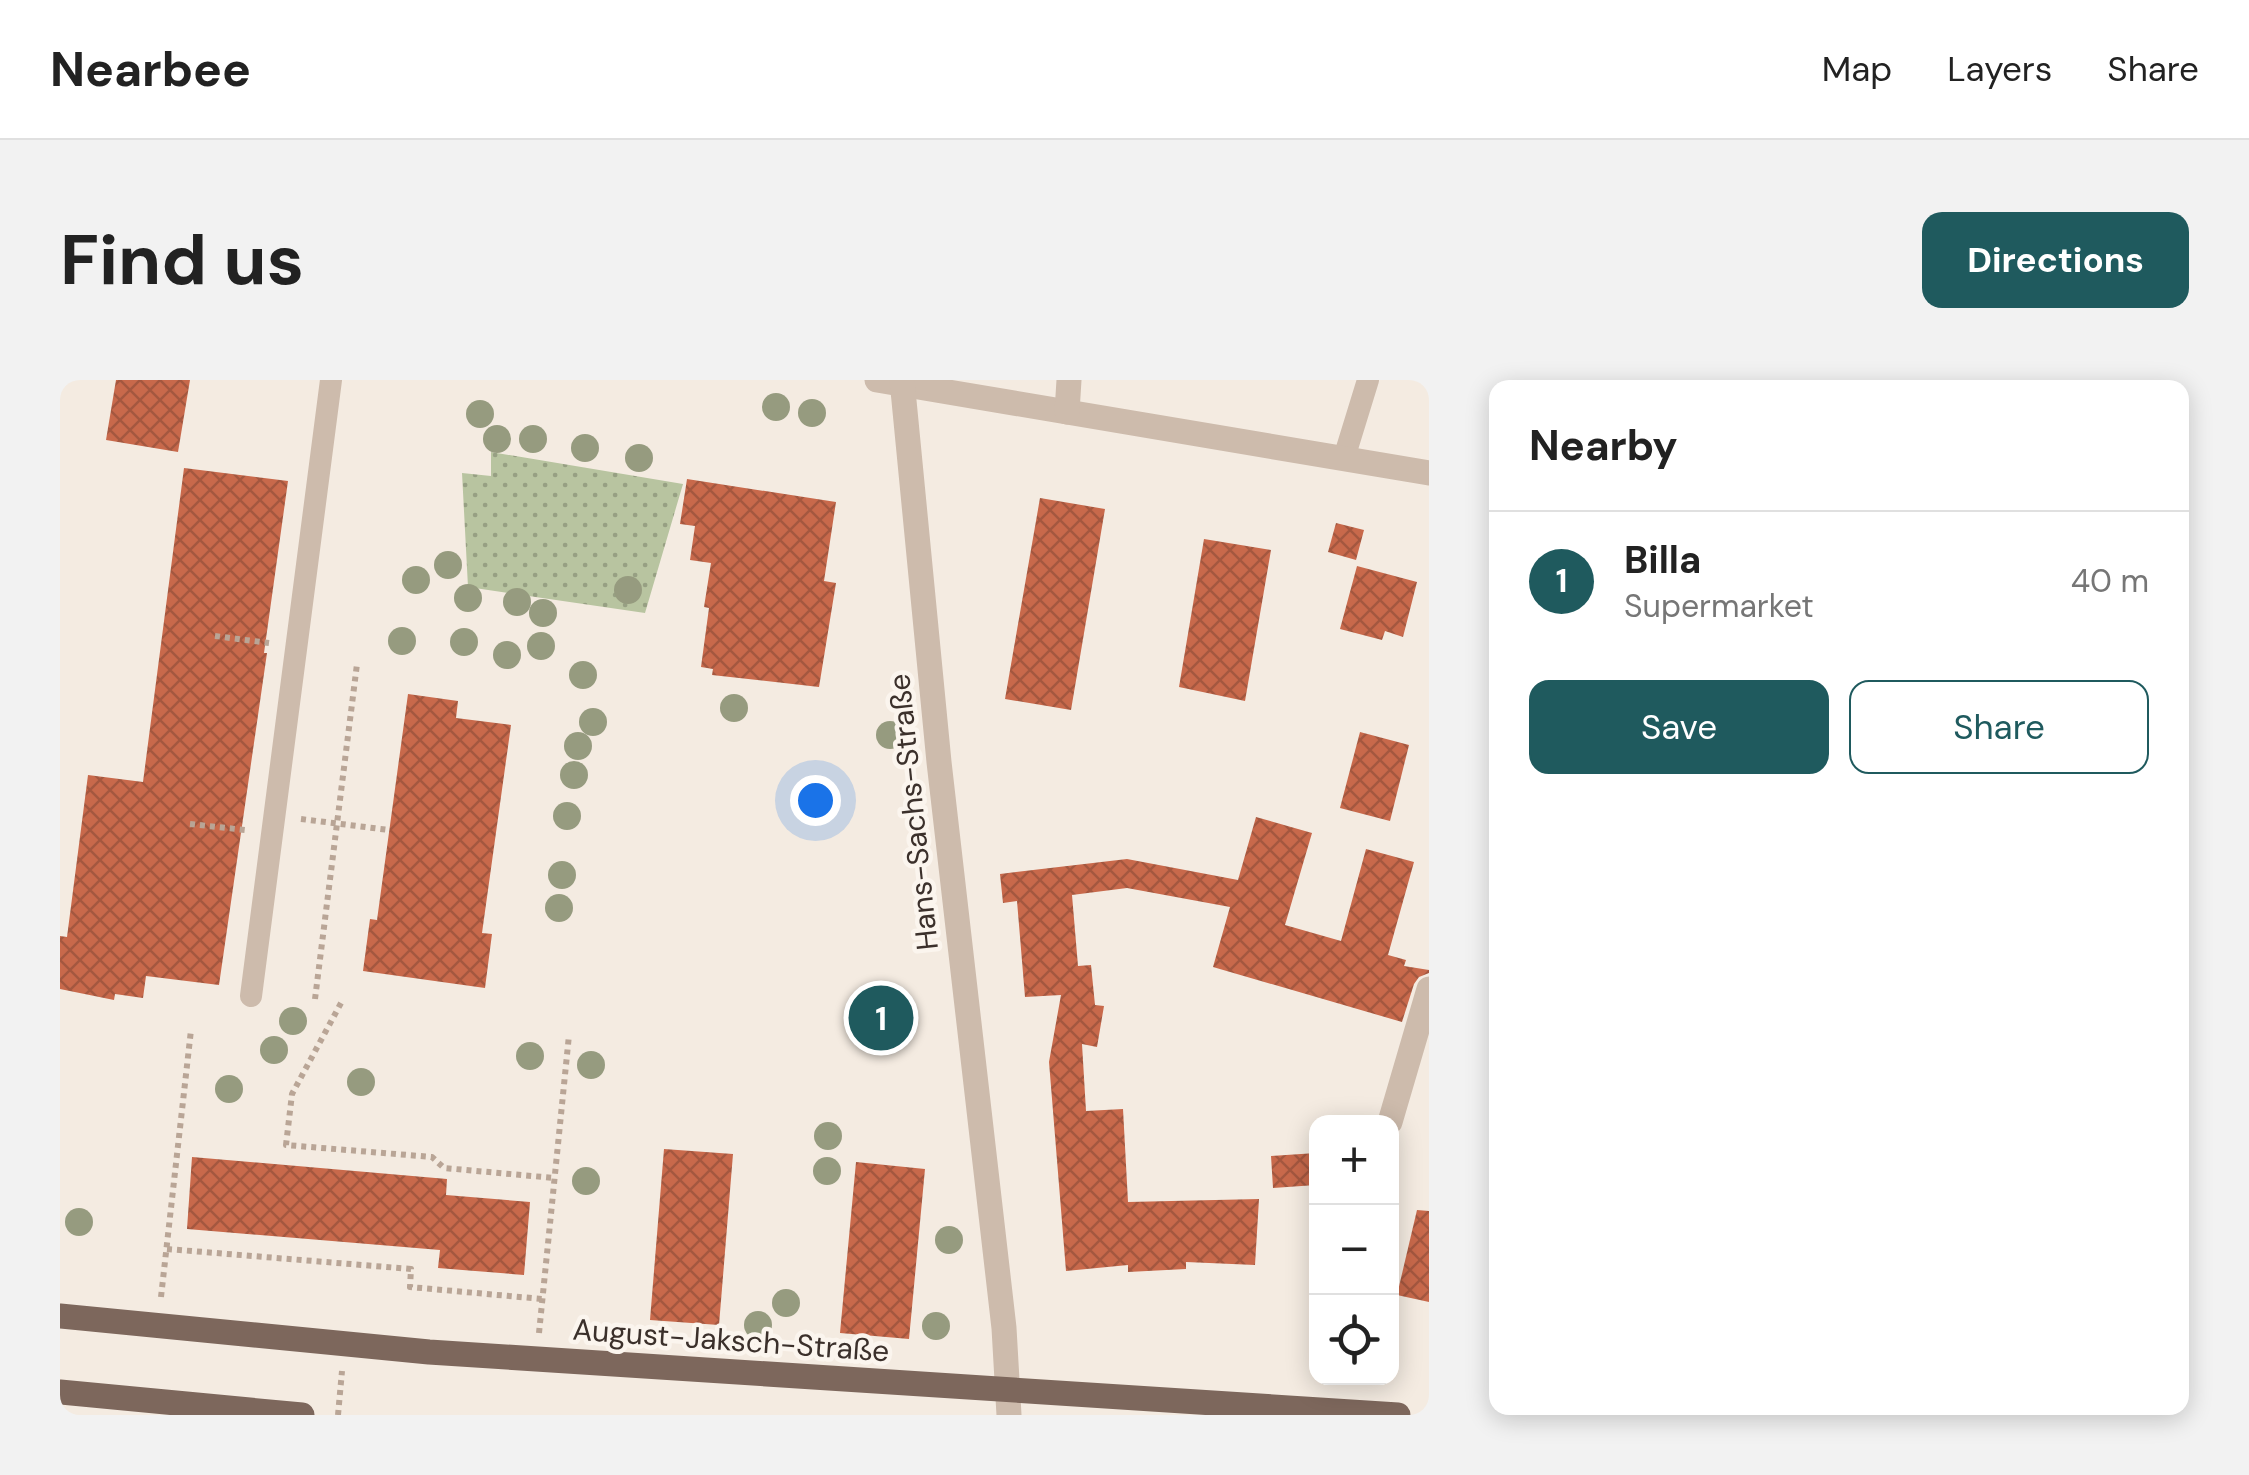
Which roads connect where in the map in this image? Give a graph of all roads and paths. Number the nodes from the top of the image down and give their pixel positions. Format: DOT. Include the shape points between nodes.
graph roads {
  1 [pos="331,380"];
  2 [pos="1069,380"];
  3 [pos="1368,380"];
  4 [pos="894,381"];
  5 [pos="1067,412"];
  6 [pos="1344,458"];
  7 [pos="1429,473"];
  8 [pos="215,636"];
  9 [pos="296,647"];
  10 [pos="358,664"];
  11 [pos="190,824"];
  12 [pos="337,824"];
  13 [pos="272,825"];
  14 [pos="389,830"];
  15 [pos="1429,989"];
  16 [pos="250,996"];
  17 [pos="314,999"];
  18 [pos="341,1003"];
  19 [pos="190,1030"];
  20 [pos="569,1035"];
  21 [pos="1392,1115"];
  22 [pos="554,1178"];
  23 [pos="167,1249"];
  24 [pos="542,1299"];
  25 [pos="60,1316"];
  26 [pos="158,1327"];
  27 [pos="344,1345"];
  28 [pos="536,1360"];
  29 [pos="60,1392"];
  30 [pos="1008,1403"];
  31 [pos="302,1415"];
  32 [pos="338,1415"];
  33 [pos="1398,1415"];
  1 -- 9 [label="lane"];
  2 -- 5 [label="street"];
  3 -- 6 [label="lane"];
  4 -- 5 [label="street"];
  4 -- 30 [label="street, Hans-Sachs-Straße"];
  5 -- 6 [label="street"];
  6 -- 7 [label="street"];
  8 -- 9 [label="path"];
  9 -- 13 [label="lane"];
  10 -- 12 [label="path"];
  11 -- 13 [label="path" via="242,830"];
  12 -- 13 [label="path" via="301,819"];
  12 -- 14 [label="path"];
  12 -- 17 [label="path"];
  13 -- 16 [label="lane"];
  15 -- 21 [label="street"];
  18 -- 22 [label="path" via="292,1094 286,1145 432,1157 444,1168"];
  19 -- 23 [label="path"];
  20 -- 22 [label="path"];
  22 -- 24 [label="path"];
  23 -- 24 [label="path" via="411,1269 410,1287"];
  23 -- 26 [label="path"];
  24 -- 28 [label="path"];
  25 -- 26 [label="main road, August-Jaksch-Straße"];
  26 -- 27 [label="main road, August-Jaksch-Straße"];
  27 -- 28 [label="main road, August-Jaksch-Straße"];
  27 -- 32 [label="path"];
  28 -- 30 [label="main road, August-Jaksch-Straße"];
  29 -- 31 [label="main road"];
  30 -- 33 [label="main road, August-Jaksch-Straße"];
}
